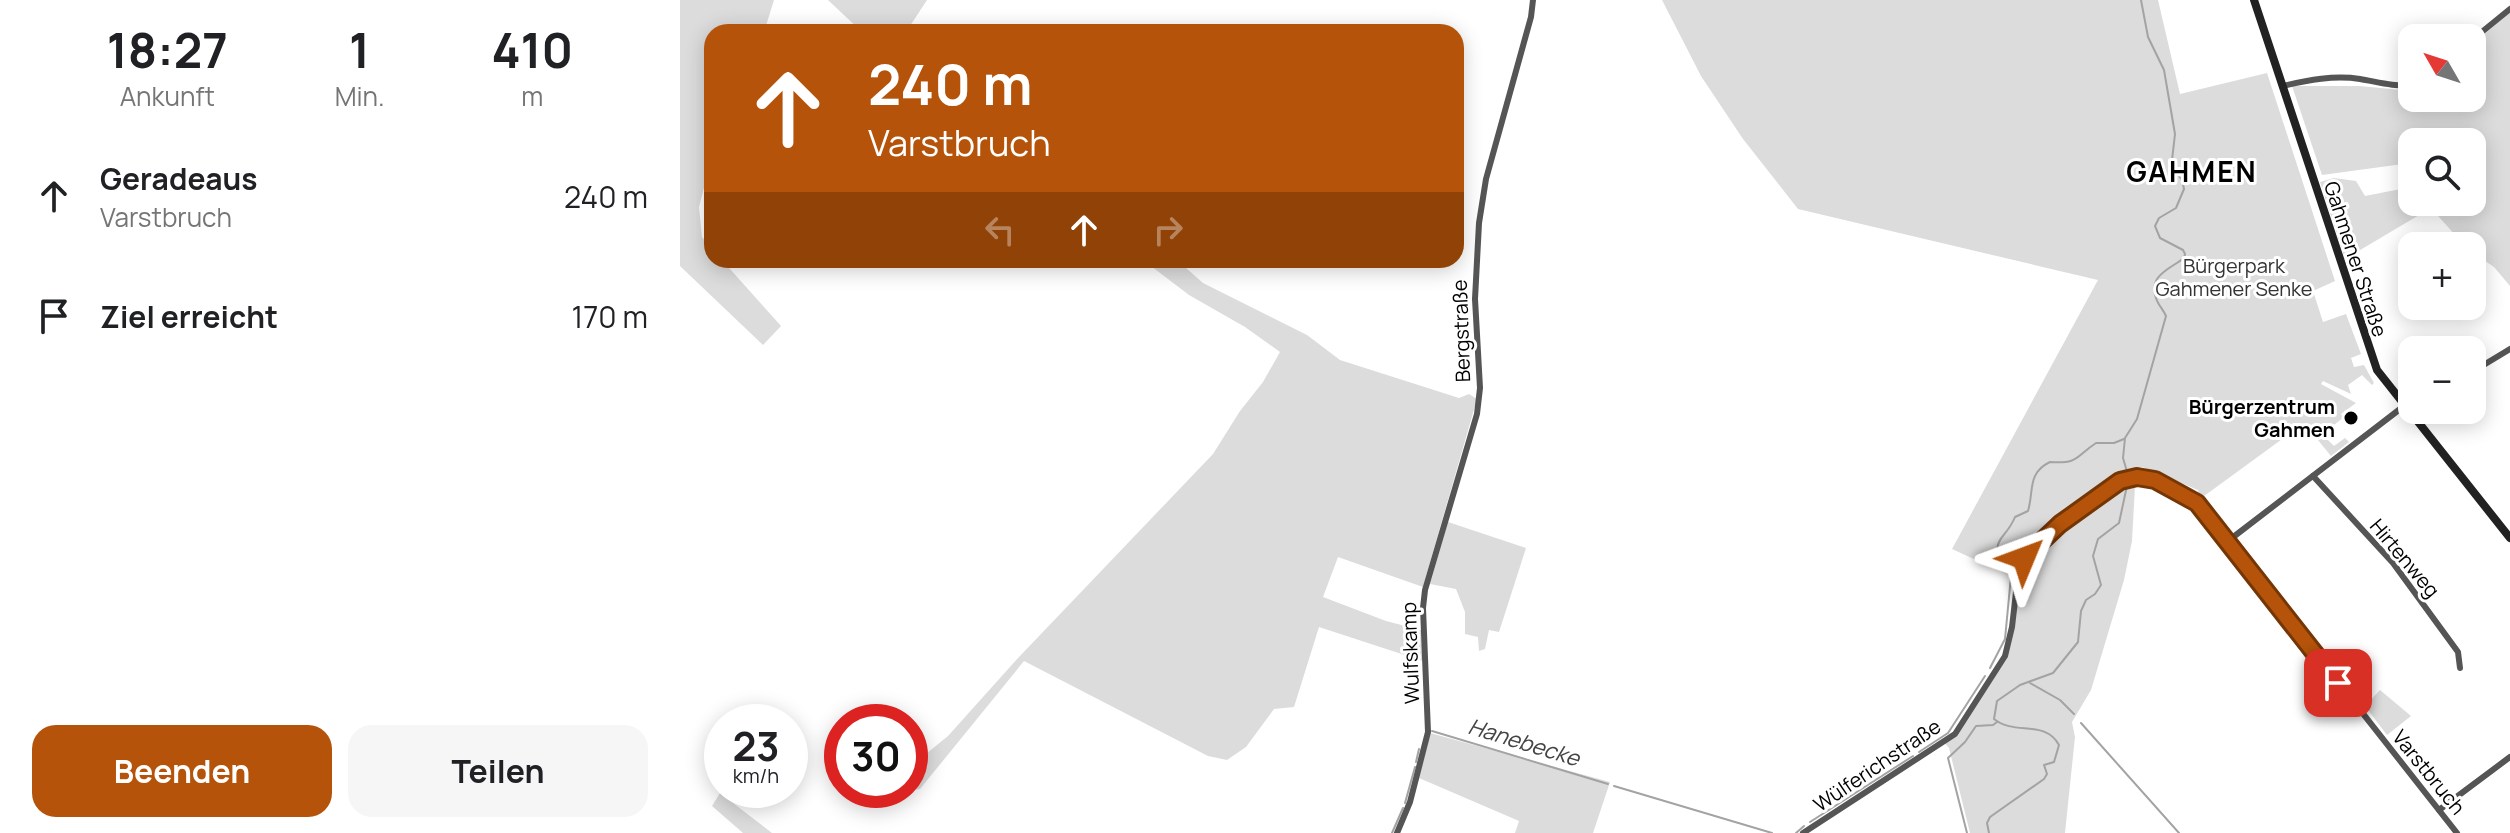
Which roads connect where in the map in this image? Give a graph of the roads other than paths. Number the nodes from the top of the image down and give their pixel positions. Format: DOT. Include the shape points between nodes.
graph roads {
  1 [pos="1533,0"];
  2 [pos="2254,0"];
  3 [pos="2510,9"];
  4 [pos="2486,29"];
  5 [pos="2398,85"];
  6 [pos="2283,86"];
  7 [pos="2510,349"];
  8 [pos="2486,364"];
  9 [pos="2398,395"];
  10 [pos="2398,414"];
  11 [pos="2421,424"];
  12 [pos="1473,427"];
  13 [pos="2313,476"];
  14 [pos="2510,538"];
  15 [pos="2228,541"];
  16 [pos="2460,668"];
  17 [pos="2510,757"];
  18 [pos="2439,810"];
  19 [pos="1397,833"];
  20 [pos="1803,833"];
  21 [pos="2457,833"];
  1 -- 12 [label="street, Bergstraße" via="1479,223 1475,299 1480,388"];
  2 -- 6 [label="main road, Gahmener Straße"];
  3 -- 4 [label="street"];
  5 -- 6 [label="street" via="2315,79"];
  6 -- 9 [label="main road, Gahmener Straße" via="2377,370"];
  7 -- 8 [label="street"];
  10 -- 13 [label="street"];
  11 -- 14 [label="main road, Gahmener Straße"];
  12 -- 19 [label="street, Wulfskamp" via="1425,590 1428,732"];
  13 -- 15 [label="street"];
  13 -- 16 [label="street, Hirtenweg" via="2393,563 2458,652"];
  15 -- 18 [label="street, Varstbruch"];
  15 -- 20 [label="street, Wülferichstraße" via="2189,497 2155,480 2120,481 2024,558 2005,656 1955,734"];
  17 -- 18 [label="street"];
  18 -- 21 [label="street, Varstbruch"];
}
